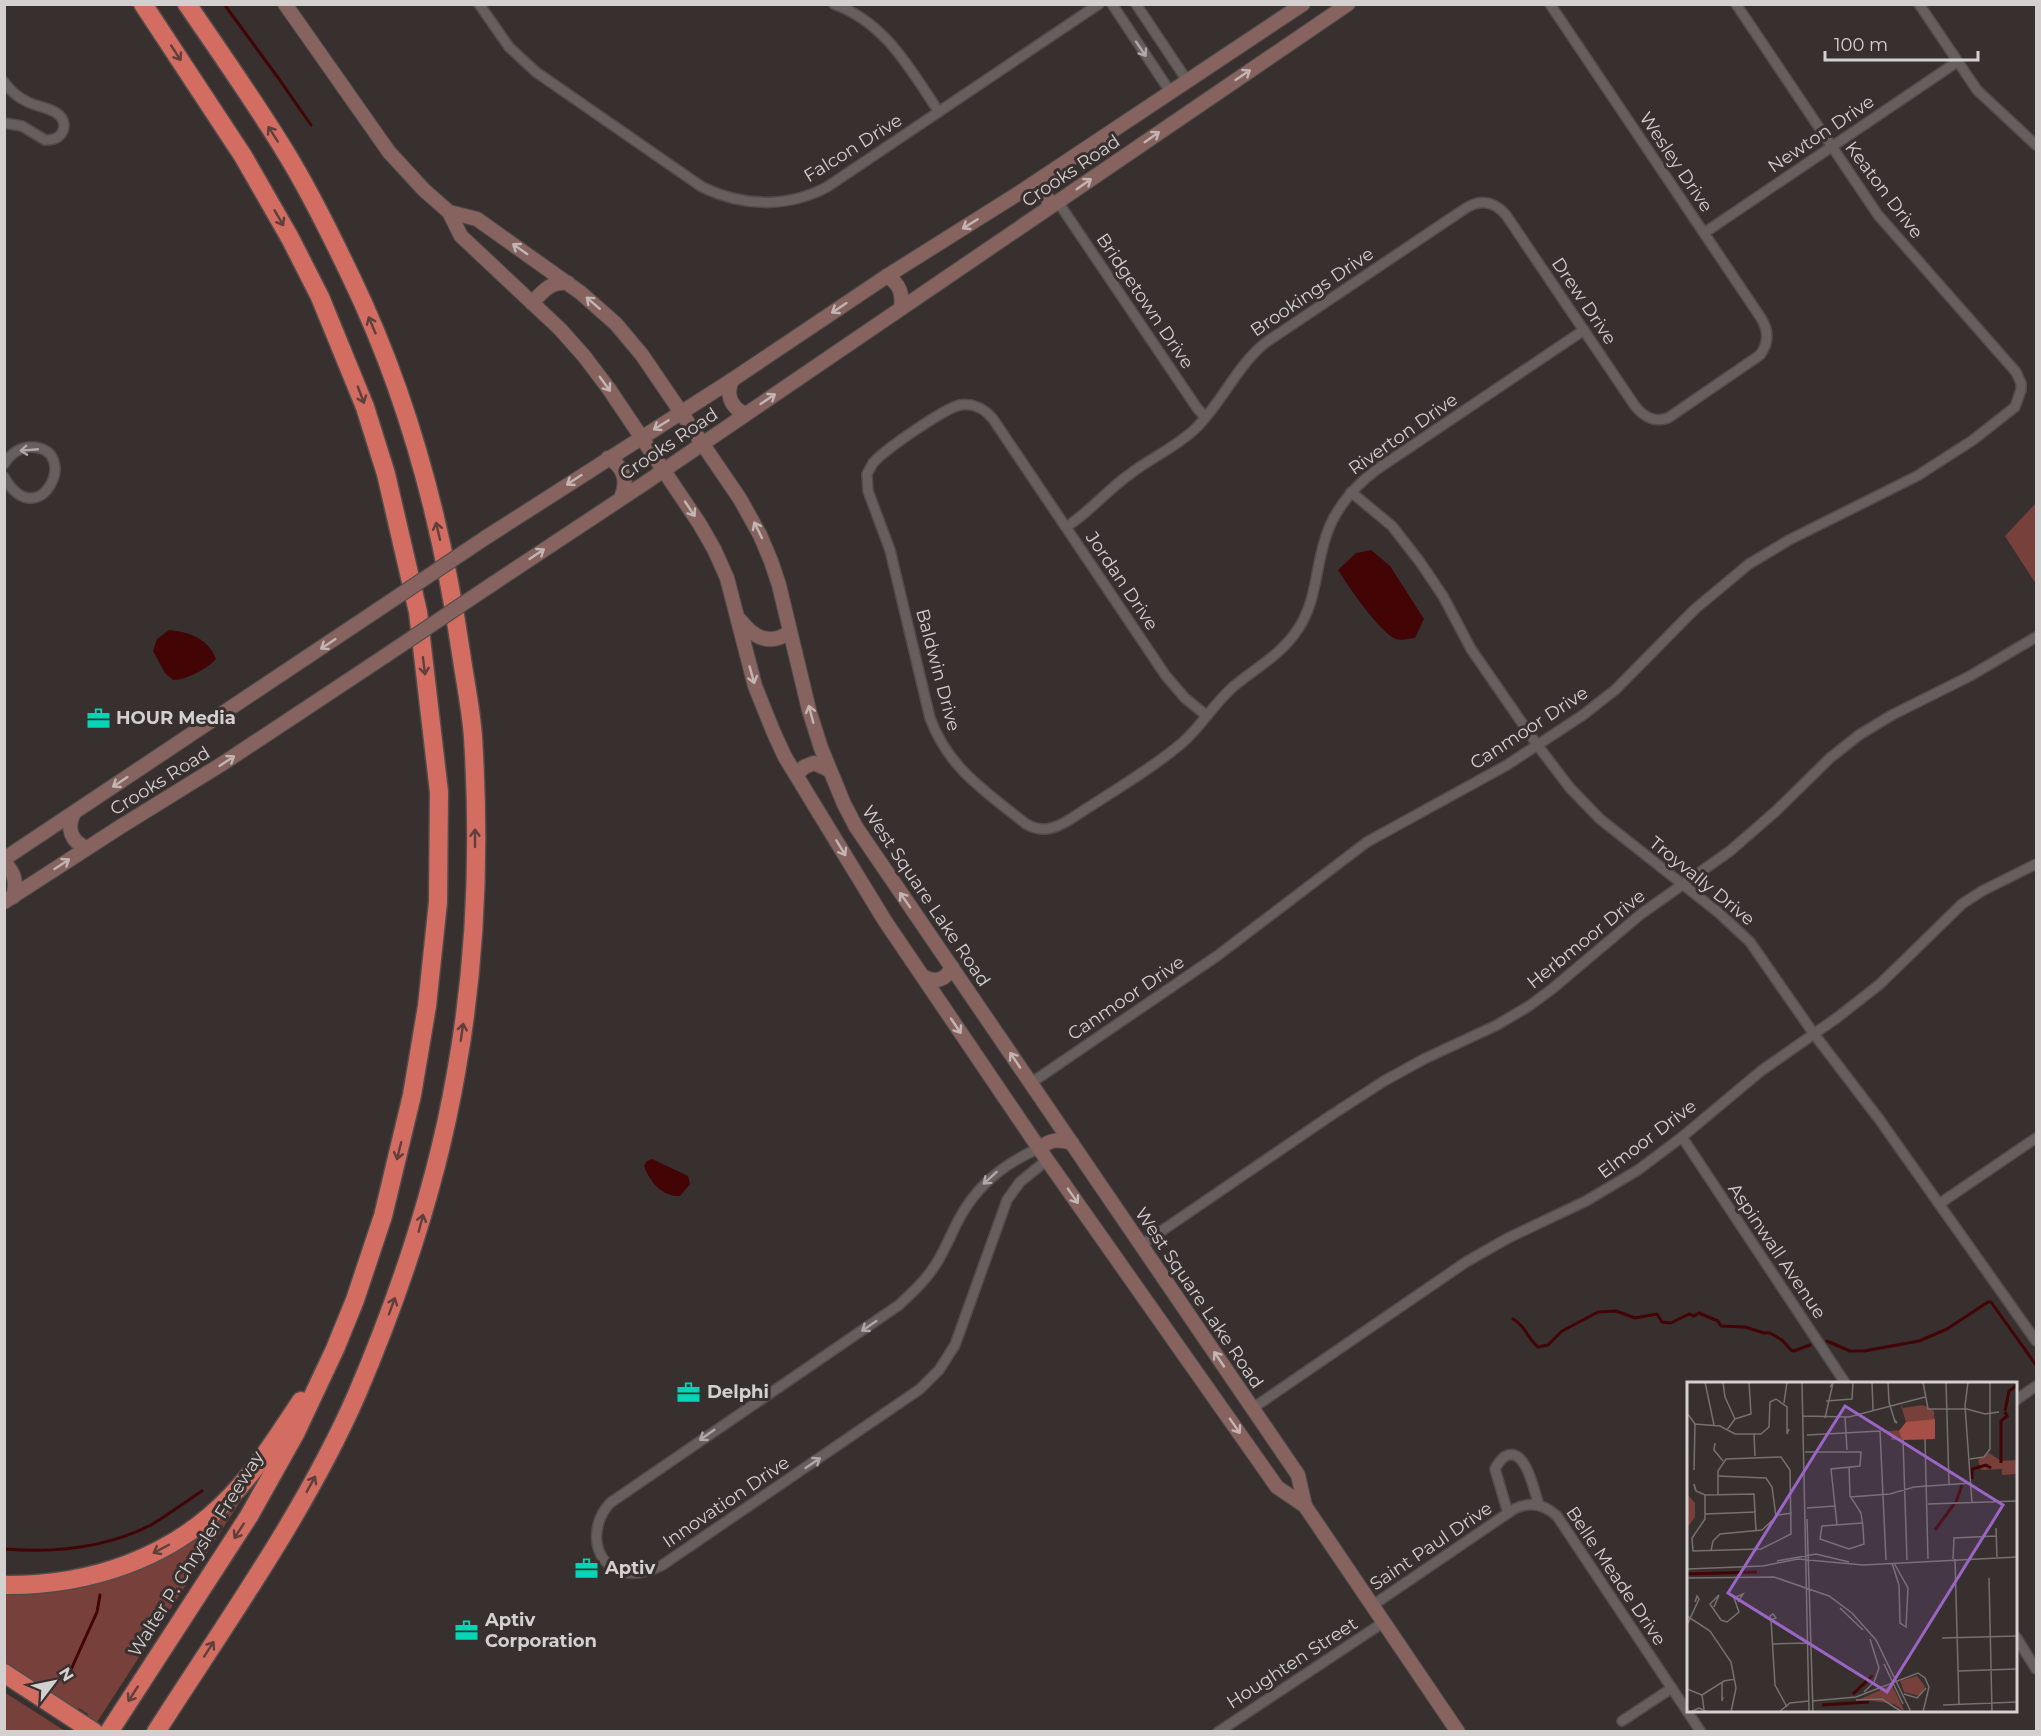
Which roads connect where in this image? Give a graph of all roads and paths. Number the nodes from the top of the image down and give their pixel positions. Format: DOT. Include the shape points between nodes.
graph roads {
  1 [pos="143,4"];
  2 [pos="187,4"];
  3 [pos="285,4"];
  4 [pos="479,4"];
  5 [pos="1099,4"];
  6 [pos="1112,4"];
  7 [pos="1136,4"];
  8 [pos="1303,4"];
  9 [pos="1348,4"];
  10 [pos="1550,4"];
  11 [pos="1736,4"];
  12 [pos="1918,4"];
  13 [pos="836,5"];
  14 [pos="1957,62"];
  15 [pos="4,82"];
  16 [pos="1188,82"];
  17 [pos="1171,93"];
  18 [pos="1194,107"];
  19 [pos="939,112"];
  20 [pos="4,123"];
  21 [pos="2037,145"];
  22 [pos="1831,147"];
  23 [pos="1045,176"];
  24 [pos="1487,202"];
  25 [pos="1056,204"];
  26 [pos="449,212"];
  27 [pos="1704,233"];
  28 [pos="887,276"];
  29 [pos="568,283"];
  30 [pos="532,303"];
  31 [pos="901,308"];
  32 [pos="1584,330"];
  33 [pos="732,380"];
  34 [pos="2021,383"];
  35 [pos="681,412"];
  36 [pos="745,414"];
  37 [pos="1205,417"];
  38 [pos="1653,419"];
  39 [pos="641,437"];
  40 [pos="702,444"];
  41 [pos="608,458"];
  42 [pos="4,464"];
  43 [pos="664,470"];
  44 [pos="867,474"];
  45 [pos="4,477"];
  46 [pos="1351,492"];
  47 [pos="621,498"];
  48 [pos="1066,528"];
  49 [pos="738,618"];
  50 [pos="790,632"];
  51 [pos="2037,637"];
  52 [pos="1207,716"];
  53 [pos="1538,746"];
  54 [pos="829,770"];
  55 [pos="796,775"];
  56 [pos="74,813"];
  57 [pos="87,848"];
  58 [pos="4,861"];
  59 [pos="2037,864"];
  60 [pos="1684,885"];
  61 [pos="9,899"];
  62 [pos="952,967"];
  63 [pos="924,977"];
  64 [pos="1814,1034"];
  65 [pos="1031,1083"];
  66 [pos="1682,1137"];
  67 [pos="2037,1138"];
  68 [pos="1072,1143"];
  69 [pos="1043,1154"];
  70 [pos="1940,1204"];
  71 [pos="1141,1245"];
  72 [pos="2037,1341"];
  73 [pos="335,1349"];
  74 [pos="1845,1382"];
  75 [pos="2037,1386"];
  76 [pos="2017,1399"];
  77 [pos="1252,1408"];
  78 [pos="1278,1447"];
  79 [pos="1254,1453"];
  80 [pos="1517,1456"];
  81 [pos="1522,1505"];
  82 [pos="1539,1505"];
  83 [pos="1305,1506"];
  84 [pos="1508,1513"];
  85 [pos="4,1585"];
  86 [pos="1373,1605"];
  87 [pos="1384,1622"];
  88 [pos="2017,1639"];
  89 [pos="2037,1669"];
  90 [pos="4,1672"];
  91 [pos="4,1685"];
  92 [pos="1672,1688"];
  93 [pos="1687,1710"];
  94 [pos="1688,1712"];
  95 [pos="1622,1721"];
  96 [pos="75,1727"];
  97 [pos="94,1731"];
  98 [pos="109,1731"];
  99 [pos="156,1731"];
  100 [pos="1218,1731"];
  101 [pos="1458,1731"];
  102 [pos="1701,1731"];
  1 -- 73 [label="highway, Walter P. Chrysler Freeway, one-way" via="243,156 320,297 365,406 386,474 418,612 439,792 438,902 427,1006 412,1095 382,1216 367,1268"];
  99 -- 2 [label="highway, one-way" via="312,1483 355,1398 390,1312 417,1237 456,1075 467,1004 474,906 471,722 452,588 409,423 353,280 321,218 287,155"];
  3 -- 26 [label="main road, West Square Lake Road" via="385,146"];
  4 -- 19 [label="street, Falcon Drive" via="509,47 536,72 690,180 729,198 775,203 816,193"];
  5 -- 19 [label="street, Falcon Drive"];
  6 -- 17 [label="street, one-way"];
  7 -- 16 [label="street"];
  8 -- 16 [label="main road, Crooks Road"];
  18 -- 9 [label="main road, Crooks Road, one-way"];
  10 -- 27 [label="street, Wesley Drive"];
  11 -- 22 [label="street, Keaton Drive"];
  12 -- 14 [label="street"];
  13 -- 19 [label="street" via="857,14 883,34"];
  14 -- 21 [label="street" via="1977,90"];
  14 -- 22 [label="street, Newton Drive"];
  15 -- 20 [label="street" via="22,99 57,112 64,129 53,140 45,140 22,126"];
  16 -- 17 [label="main road, Crooks Road"];
  16 -- 18 [label="main road" via="1195,92"];
  17 -- 23 [label="main road, Crooks Road"];
  25 -- 18 [label="main road, Crooks Road, one-way"];
  22 -- 27 [label="street, Newton Drive"];
  22 -- 34 [label="street, Keaton Drive" via="1878,215 2016,372"];
  23 -- 25 [label="main road" via="1043,193"];
  23 -- 28 [label="main road, Crooks Road, one-way"];
  24 -- 32 [label="street, Drew Drive" via="1506,215"];
  24 -- 37 [label="street, Brookings Drive" via="1470,205 1265,343 1240,368"];
  25 -- 31 [label="main road, Crooks Road"];
  25 -- 37 [label="street, Bridgetown Drive"];
  29 -- 26 [label="main road, West Square Lake Road, one-way" via="477,219"];
  26 -- 30 [label="main road, West Square Lake Road" via="461,236"];
  27 -- 38 [label="street, Wesley Drive" via="1765,324 1767,342 1760,355 1737,372 1668,418"];
  28 -- 31 [label="main road" via="898,284 903,298"];
  28 -- 33 [label="main road, Crooks Road, one-way"];
  29 -- 30 [label="main road" via="551,285"];
  35 -- 29 [label="main road, West Square Lake Road, one-way" via="630,340"];
  30 -- 39 [label="main road, West Square Lake Road, one-way" via="584,356"];
  36 -- 31 [label="main road, Crooks Road, one-way"];
  32 -- 38 [label="street, Drew Drive" via="1635,406"];
  32 -- 46 [label="street, Riverton Drive"];
  33 -- 35 [label="main road, Crooks Road"];
  33 -- 36 [label="main road" via="731,402"];
  34 -- 53 [label="street, Canmoor Drive" via="2020,396 2010,413 1948,458 1749,564 1695,609 1598,704"];
  35 -- 39 [label="main road, Crooks Road, one-way"];
  35 -- 40 [label="main road, West Square Lake Road"];
  36 -- 40 [label="main road, Crooks Road"];
  37 -- 48 [label="street, Brookings Drive"];
  39 -- 41 [label="main road, Crooks Road"];
  39 -- 43 [label="main road, West Square Lake Road"];
  40 -- 43 [label="main road, Crooks Road"];
  50 -- 40 [label="main road, West Square Lake Road, one-way" via="779,585 760,535"];
  41 -- 47 [label="main road" via="619,465 625,478"];
  41 -- 56 [label="main road, Crooks Road, one-way, bridge"];
  45 -- 42 [label="street, one-way" via="20,495 33,497 50,488 55,473 52,459 37,448 23,448"];
  43 -- 47 [label="main road, Crooks Road"];
  43 -- 49 [label="main road, West Square Lake Road, one-way" via="714,549"];
  44 -- 48 [label="street, Jordan Drive" via="877,458 947,410 976,406 993,419"];
  44 -- 52 [label="street, Baldwin Drive" via="868,491 890,550 937,735 965,774 1026,824 1043,830 1062,825 1173,750"];
  46 -- 52 [label="street, Riverton Drive" via="1327,533 1313,599 1300,627 1283,649 1234,687"];
  46 -- 53 [label="street, Troyvally Drive" via="1392,526 1420,562 1471,649"];
  57 -- 47 [label="main road, Crooks Road, one-way, bridge" via="225,762"];
  48 -- 52 [label="street, Jordan Drive" via="1166,676"];
  49 -- 50 [label="main road" via="767,640"];
  49 -- 55 [label="main road, West Square Lake Road, one-way" via="760,701"];
  54 -- 50 [label="main road, West Square Lake Road, one-way"];
  51 -- 60 [label="street, Herbmoor Drive" via="1859,735 1753,832"];
  53 -- 60 [label="street, Troyvally Drive" via="1600,819"];
  53 -- 65 [label="street, Canmoor Drive" via="1367,842 1217,956"];
  54 -- 55 [label="main road" via="813,763"];
  62 -- 54 [label="main road, West Square Lake Road, one-way" via="864,841"];
  55 -- 63 [label="main road, West Square Lake Road, one-way"];
  56 -- 57 [label="main road" via="70,832 76,843"];
  56 -- 58 [label="main road, Crooks Road"];
  61 -- 57 [label="main road, Crooks Road, one-way"];
  58 -- 61 [label="main road" via="16,883"];
  59 -- 64 [label="street, Elmoor Drive" via="1962,904 1880,984"];
  60 -- 64 [label="street, Troyvally Drive" via="1750,942"];
  60 -- 71 [label="street, Herbmoor Drive" via="1641,914 1529,1006 1384,1081"];
  62 -- 63 [label="main road" via="943,978"];
  65 -- 62 [label="main road, West Square Lake Road, one-way"];
  63 -- 69 [label="main road, West Square Lake Road, one-way"];
  64 -- 66 [label="street, Elmoor Drive" via="1754,1076"];
  64 -- 70 [label="street, Troyvally Drive"];
  65 -- 68 [label="main road, West Square Lake Road"];
  66 -- 74 [label="street, Aspinwall Avenue"];
  66 -- 77 [label="street, Elmoor Drive" via="1608,1189 1466,1262"];
  67 -- 70 [label="street"];
  68 -- 69 [label="main road" via="1058,1139 1048,1142"];
  68 -- 71 [label="main road, West Square Lake Road"];
  69 -- 69 [label="street, Innovation Drive, one-way" via="1020,1156 988,1179 966,1205 924,1282 899,1305 610,1503 596,1530 599,1549 610,1566 630,1573 661,1566 921,1389 955,1345 1008,1200"];
  69 -- 79 [label="main road, West Square Lake Road, one-way"];
  70 -- 72 [label="street, Troyvally Drive"];
  77 -- 71 [label="main road, West Square Lake Road, one-way"];
  73 -- 85 [label="highway, one-way" via="244,1481 216,1511 185,1534 146,1557 109,1572 64,1581"];
  73 -- 98 [label="highway, Walter P. Chrysler Freeway, one-way" via="296,1432 249,1516"];
  75 -- 76 [label="street"];
  77 -- 78 [label="main road, West Square Lake Road"];
  78 -- 79 [label="main road" via="1269,1456"];
  78 -- 83 [label="main road, West Square Lake Road" via="1298,1475"];
  79 -- 83 [label="main road, West Square Lake Road" via="1278,1487"];
  80 -- 82 [label="street, Belle Meade Drive" via="1524,1462"];
  80 -- 84 [label="street, Saint Paul Drive" via="1503,1458 1496,1469"];
  81 -- 82 [label="street, Belle Meade Drive"];
  81 -- 84 [label="street, Saint Paul Drive"];
  82 -- 92 [label="street, Belle Meade Drive" via="1557,1516"];
  83 -- 86 [label="main road, West Square Lake Road"];
  84 -- 86 [label="street, Saint Paul Drive"];
  86 -- 87 [label="main road, West Square Lake Road"];
  87 -- 100 [label="street, Houghten Street"];
  87 -- 101 [label="main road, West Square Lake Road"];
  88 -- 89 [label="street"];
  90 -- 96 [label="highway"];
  91 -- 96 [label="highway"];
  92 -- 93 [label="street, Belle Meade Drive"];
  92 -- 95 [label="street"];
  94 -- 102 [label="street, Belle Meade Drive"];
  96 -- 97 [label="highway"];
}
